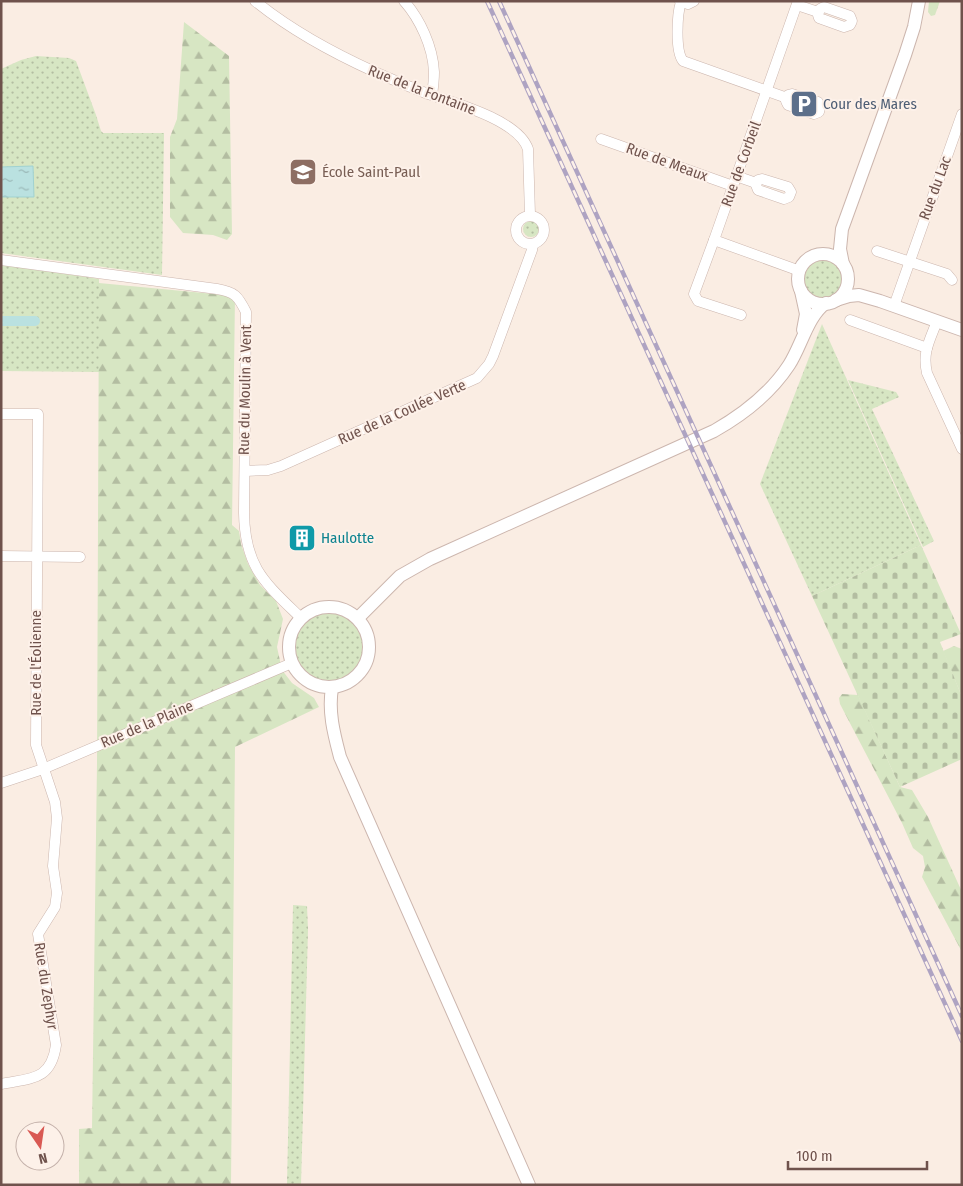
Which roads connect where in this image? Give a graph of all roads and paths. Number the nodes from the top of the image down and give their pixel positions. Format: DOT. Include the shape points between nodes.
graph roads {
  1 [pos="255,1"];
  2 [pos="404,1"];
  3 [pos="694,1"];
  4 [pos="919,1"];
  5 [pos="680,2"];
  6 [pos="798,3"];
  7 [pos="818,12"];
  8 [pos="766,91"];
  9 [pos="432,95"];
  10 [pos="787,98"];
  11 [pos="962,114"];
  12 [pos="600,139"];
  13 [pos="736,176"];
  14 [pos="756,183"];
  15 [pos="733,186"];
  16 [pos="530,215"];
  17 [pos="842,229"];
  18 [pos="714,240"];
  19 [pos="532,244"];
  20 [pos="877,251"];
  21 [pos="820,254"];
  22 [pos="1,260"];
  23 [pos="909,262"];
  24 [pos="845,267"];
  25 [pos="800,271"];
  26 [pos="952,280"];
  27 [pos="800,286"];
  28 [pos="880,301"];
  29 [pos="831,302"];
  30 [pos="894,306"];
  31 [pos="741,315"];
  32 [pos="850,320"];
  33 [pos="937,321"];
  34 [pos="962,330"];
  35 [pos="927,348"];
  36 [pos="790,365"];
  37 [pos="1,414"];
  38 [pos="962,449"];
  39 [pos="244,471"];
  40 [pos="1,556"];
  41 [pos="37,556"];
  42 [pos="80,557"];
  43 [pos="300,617"];
  44 [pos="358,618"];
  45 [pos="292,663"];
  46 [pos="332,688"];
  47 [pos="43,769"];
  48 [pos="1,782"];
  49 [pos="1,1084"];
  50 [pos="529,1185"];
  1 -- 9 [label="street, Rue de la Fontaine" via="310,40"];
  2 -- 9 [label="street" via="414,12 427,41 434,71"];
  3 -- 5 [label="street" via="688,4"];
  4 -- 17 [label="street" via="914,27"];
  5 -- 8 [label="street" via="678,52 683,61"];
  6 -- 7 [label="street"];
  6 -- 8 [label="street, Rue de Corbeil"];
  8 -- 10 [label="street"];
  8 -- 13 [label="street, Rue de Corbeil"];
  9 -- 16 [label="street, Rue de la Fontaine" via="498,121 523,139 528,149"];
  11 -- 23 [label="street, Rue du Lac"];
  12 -- 15 [label="street, Rue de Meaux"];
  13 -- 14 [label="street"];
  13 -- 15 [label="street, Rue de Corbeil"];
  15 -- 18 [label="street, Rue de Corbeil"];
  16 -- 19 [label="street, Rue de la Coulée Verte" via="541,220 545,228 543,237"];
  16 -- 19 [label="street" via="520,219 516,232 520,240"];
  17 -- 21 [label="street"];
  17 -- 24 [label="street" via="840,249"];
  18 -- 25 [label="street"];
  18 -- 31 [label="street, Rue de Corbeil" via="694,294 698,301"];
  19 -- 39 [label="street, Rue de la Coulée Verte" via="493,356 477,378 281,466"];
  20 -- 23 [label="street"];
  21 -- 24 [label="street" via="833,256"];
  21 -- 25 [label="street" via="808,260"];
  22 -- 39 [label="street, Rue du Moulin à Vent" via="231,291 246,312"];
  23 -- 26 [label="street" via="947,274"];
  23 -- 30 [label="street, Rue du Lac"];
  24 -- 28 [label="street" via="856,286"];
  24 -- 29 [label="street" via="848,283 842,296"];
  25 -- 27 [label="street"];
  27 -- 29 [label="street" via="812,301"];
  27 -- 36 [label="street" via="806,314"];
  28 -- 29 [label="street" via="848,296"];
  28 -- 30 [label="street"];
  29 -- 36 [label="street" via="816,312"];
  30 -- 33 [label="street"];
  32 -- 35 [label="street"];
  33 -- 34 [label="street"];
  33 -- 35 [label="street"];
  35 -- 38 [label="street" via="924,360 927,373"];
  36 -- 44 [label="street" via="762,398 732,421 430,559 400,576"];
  37 -- 41 [label="street, Rue de l'Éolienne" via="38,414"];
  39 -- 43 [label="street, Rue du Moulin à Vent" via="244,529 254,566 264,581"];
  40 -- 41 [label="street"];
  41 -- 42 [label="street"];
  41 -- 47 [label="street, Rue de l'Éolienne" via="36,745"];
  43 -- 44 [label="street" via="322,607 335,607"];
  43 -- 45 [label="street" via="289,640"];
  44 -- 46 [label="street" via="370,641 365,667 345,684"];
  45 -- 46 [label="street" via="308,682"];
  45 -- 47 [label="street, Rue de la Plaine"];
  46 -- 50 [label="street" via="330,707 340,757"];
  47 -- 48 [label="street, Rue de la Plaine"];
  47 -- 49 [label="street, Rue du Zephyr" via="57,818 53,866 56,893 55,907 38,934 56,1045 51,1064 40,1076"];
}
